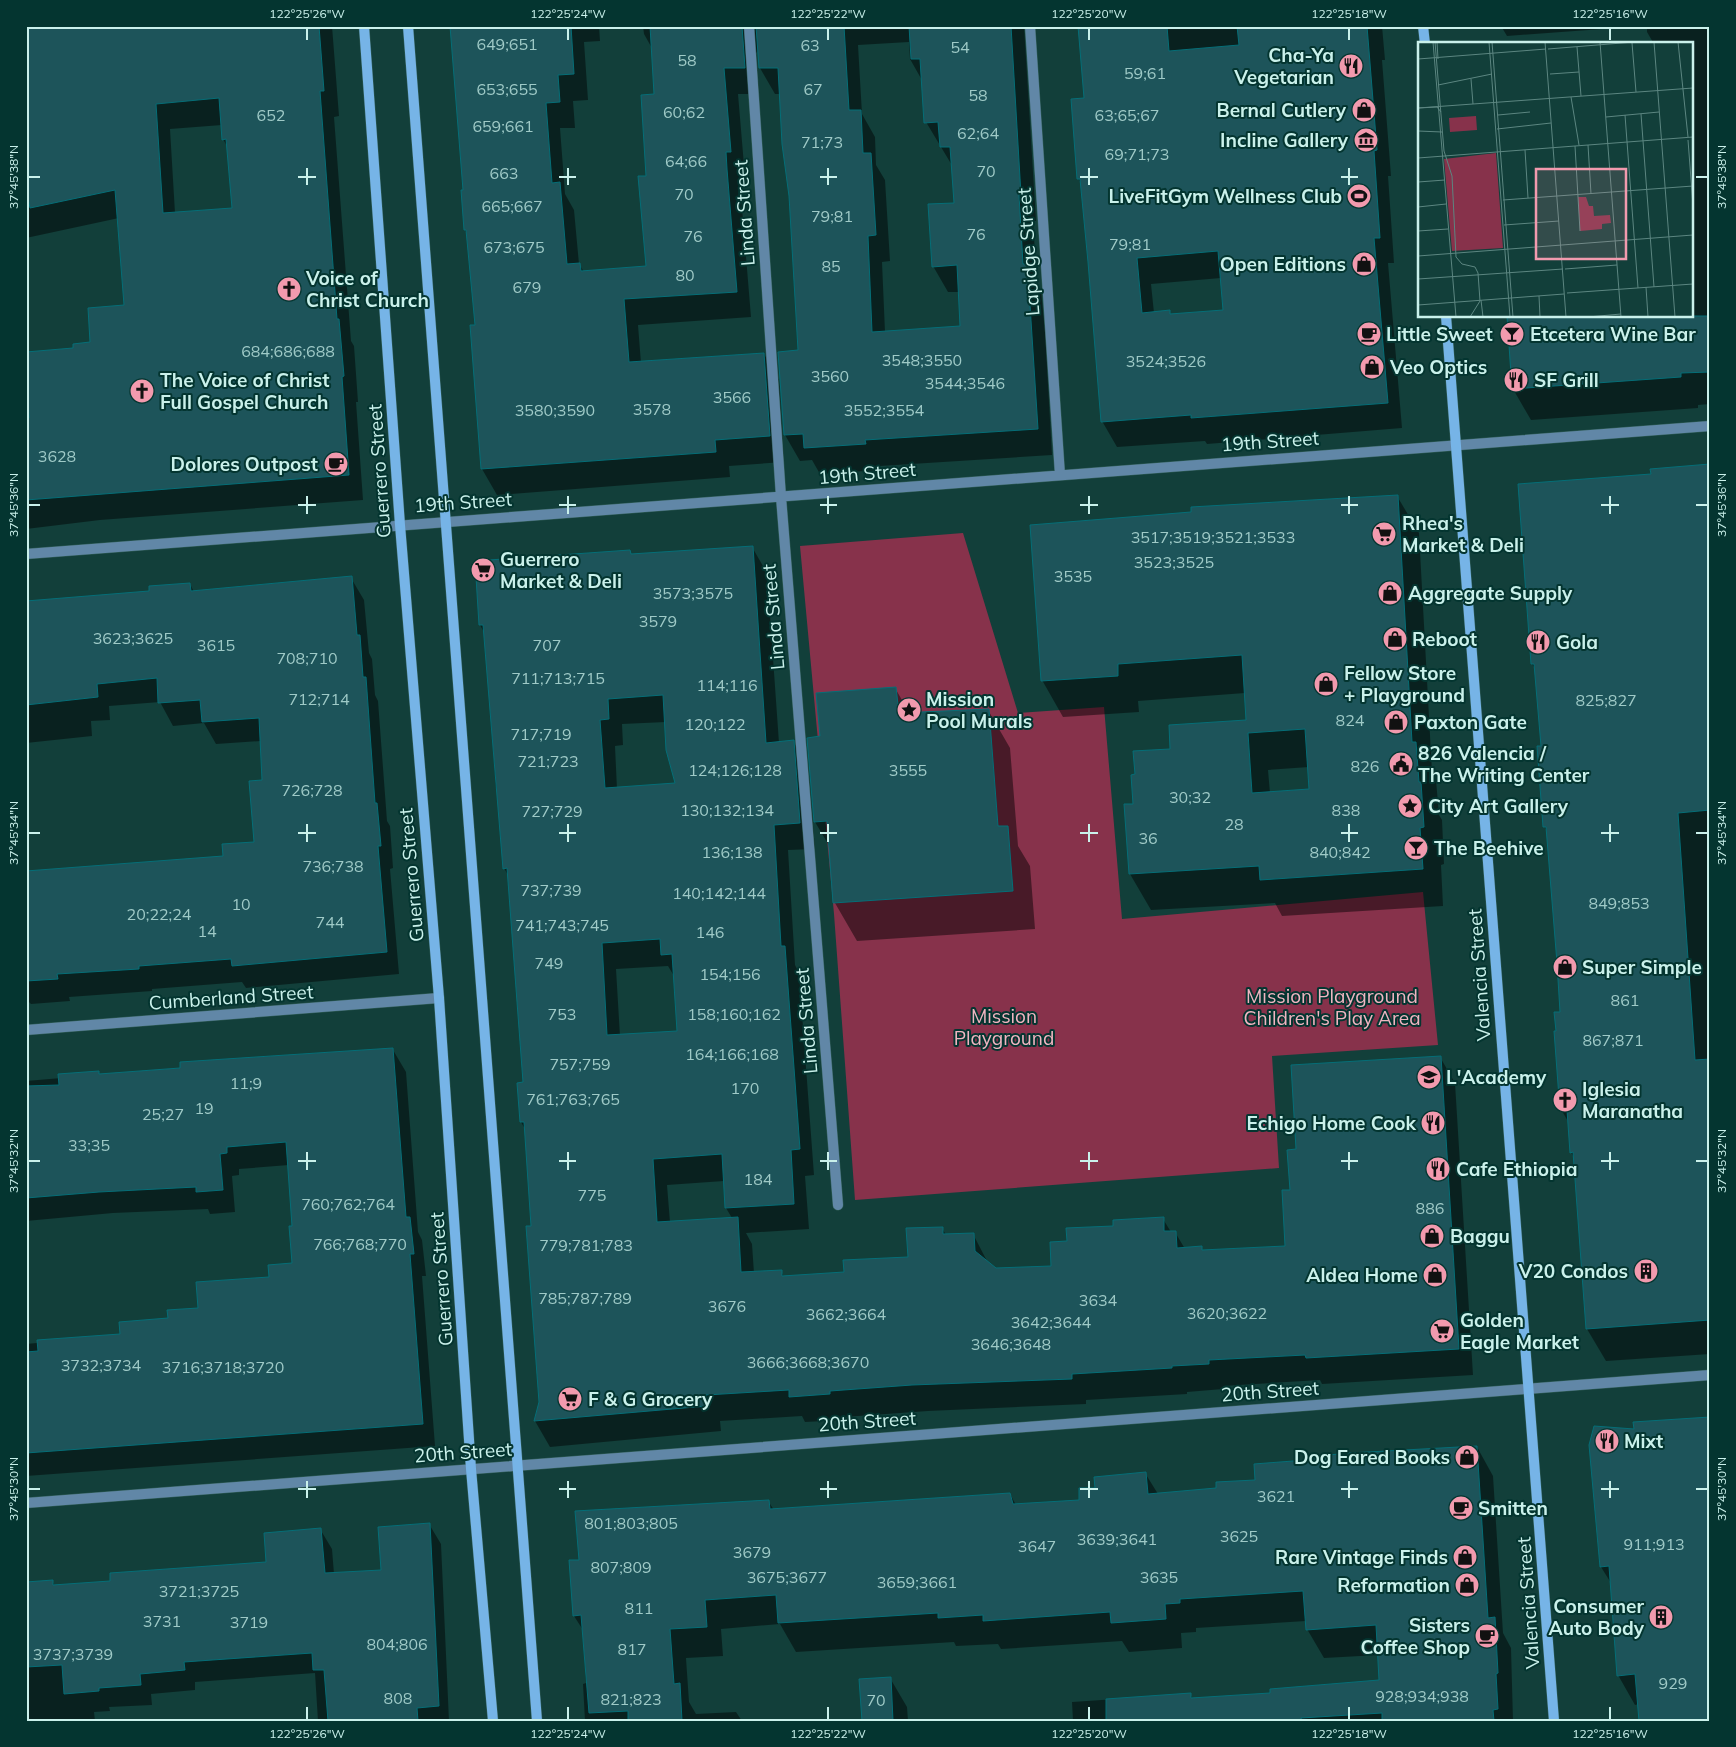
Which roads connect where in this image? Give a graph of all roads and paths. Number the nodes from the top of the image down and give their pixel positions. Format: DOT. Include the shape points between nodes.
graph roads {
  1 [pos="364,26"];
  2 [pos="408,26"];
  3 [pos="749,26"];
  4 [pos="1030,26"];
  5 [pos="1423,26"];
  6 [pos="1425,42"];
  7 [pos="1446,318"];
  8 [pos="1710,426"];
  9 [pos="1456,445"];
  10 [pos="1060,475"];
  11 [pos="781,497"];
  12 [pos="443,521"];
  13 [pos="400,525"];
  14 [pos="26,554"];
  15 [pos="439,998"];
  16 [pos="26,1030"];
  17 [pos="838,1205"];
  18 [pos="1710,1375"];
  19 [pos="1529,1389"];
  20 [pos="515,1466"];
  21 [pos="471,1470"];
  22 [pos="26,1503"];
  23 [pos="493,1721"];
  24 [pos="537,1721"];
  25 [pos="1554,1721"];
  1 -- 13 [label="main road, Guerrero Street"];
  2 -- 12 [label="main road"];
  3 -- 11 [label="street, Linda Street"];
  4 -- 10 [label="street, Lapidge Street"];
  5 -- 6 [label="main road"];
  7 -- 9 [label="main road, Valencia Street"];
  8 -- 9 [label="street, 19th Street"];
  9 -- 10 [label="street, 19th Street"];
  9 -- 19 [label="main road, Valencia Street"];
  10 -- 11 [label="street, 19th Street"];
  11 -- 12 [label="street, 19th Street"];
  11 -- 17 [label="street, Linda Street"];
  12 -- 13 [label="street, 19th Street"];
  12 -- 20 [label="main road"];
  13 -- 14 [label="street, 19th Street"];
  13 -- 15 [label="main road, Guerrero Street"];
  15 -- 16 [label="street, Cumberland Street"];
  15 -- 21 [label="main road, Guerrero Street"];
  18 -- 19 [label="street, 20th Street"];
  19 -- 20 [label="street, 20th Street"];
  19 -- 25 [label="main road, Valencia Street"];
  20 -- 21 [label="street, 20th Street"];
  20 -- 24 [label="main road"];
  21 -- 22 [label="street, 20th Street"];
  21 -- 23 [label="main road, Guerrero Street"];
}
